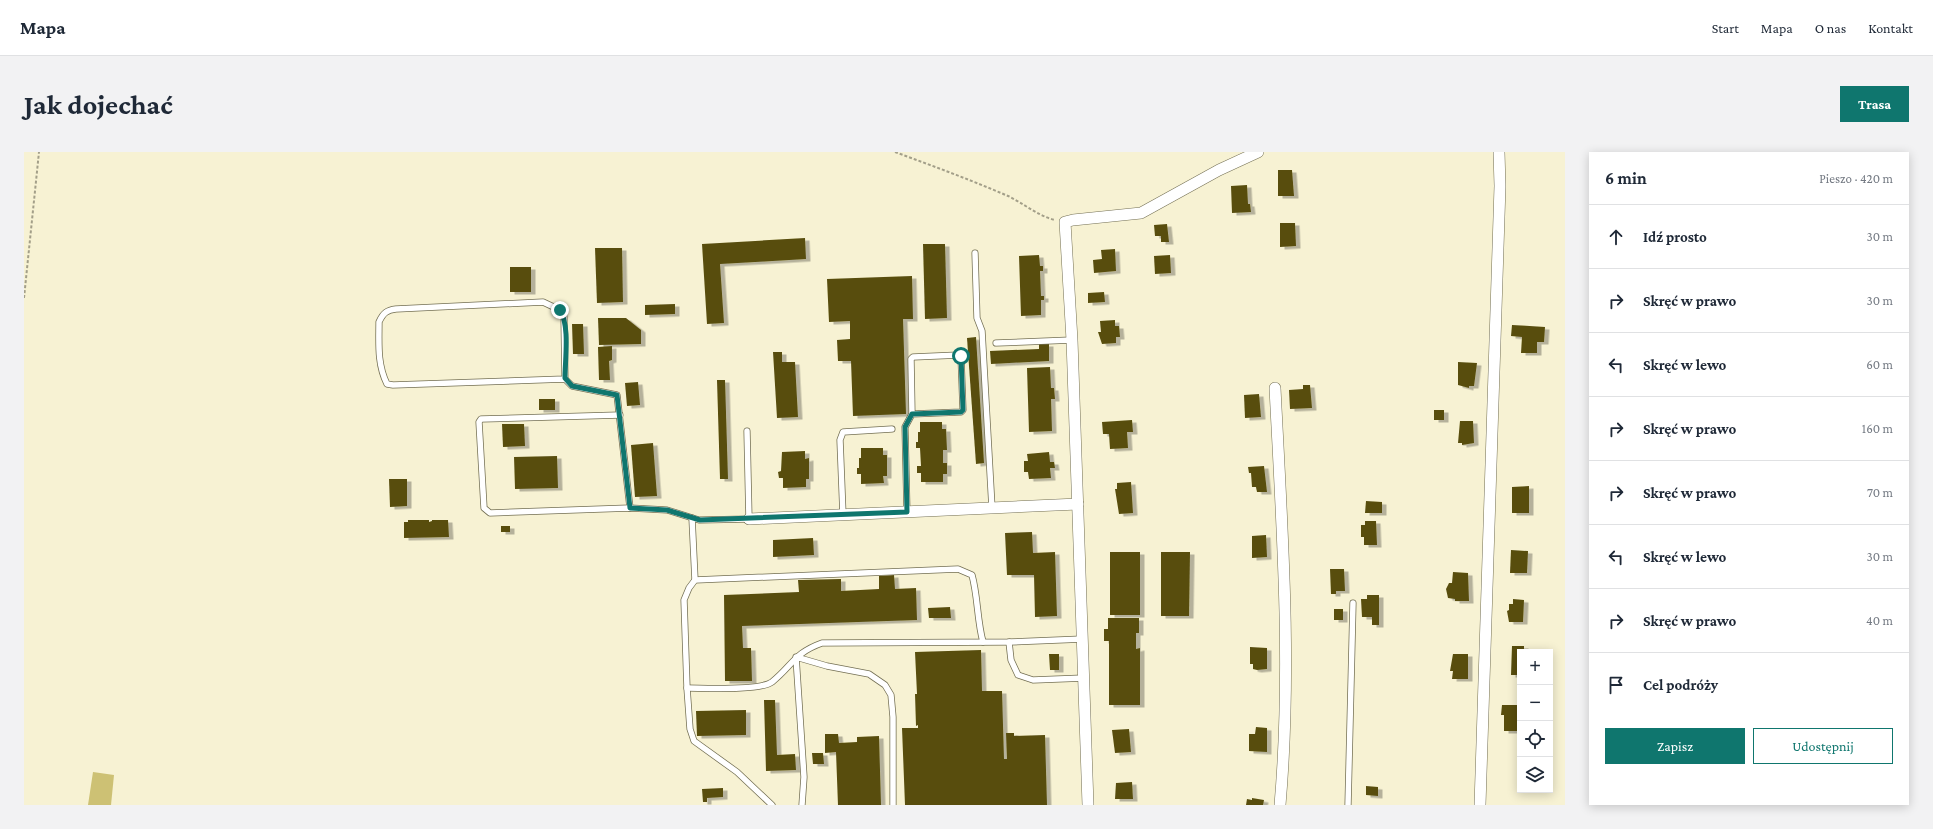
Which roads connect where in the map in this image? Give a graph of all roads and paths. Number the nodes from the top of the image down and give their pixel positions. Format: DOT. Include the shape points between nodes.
graph roads {
  1 [pos="39,152"];
  2 [pos="895,152"];
  3 [pos="1258,152"];
  4 [pos="1499,152"];
  5 [pos="1065,222"];
  6 [pos="975,253"];
  7 [pos="24,298"];
  8 [pos="1072,340"];
  9 [pos="996,343"];
  10 [pos="565,378"];
  11 [pos="1275,388"];
  12 [pos="912,414"];
  13 [pos="620,415"];
  14 [pos="892,429"];
  15 [pos="747,430"];
  16 [pos="1078,504"];
  17 [pos="630,508"];
  18 [pos="992,508"];
  19 [pos="907,512"];
  20 [pos="843,515"];
  21 [pos="692,518"];
  22 [pos="749,519"];
  23 [pos="695,580"];
  24 [pos="1353,603"];
  25 [pos="1083,639"];
  26 [pos="983,642"];
  27 [pos="1009,642"];
  28 [pos="796,657"];
  29 [pos="1084,678"];
  30 [pos="687,688"];
  31 [pos="772,805"];
  32 [pos="802,805"];
  33 [pos="893,805"];
  34 [pos="1088,805"];
  35 [pos="1280,805"];
  36 [pos="1348,805"];
  37 [pos="1480,805"];
  1 -- 7 [label="path"];
  2 -- 5 [label="path" via="961,175 1049,218"];
  3 -- 5 [label="street" via="1219,170 1141,213"];
  4 -- 37 [label="street" via="1500,194"];
  5 -- 8 [label="street"];
  6 -- 18 [label="lane" via="976,318 982,331"];
  8 -- 9 [label="lane"];
  8 -- 16 [label="street"];
  10 -- 10 [label="lane" via="387,384 381,373 379,322 387,310 543,302 560,310 564,317"];
  10 -- 13 [label="lane" via="572,386 617,395"];
  11 -- 35 [label="street" via="1284,572 1285,679"];
  12 -- 12 [label="lane" via="963,410 961,356 911,359"];
  12 -- 19 [label="lane" via="905,427"];
  13 -- 17 [label="lane"];
  13 -- 17 [label="lane" via="481,419 479,422 484,508 490,513"];
  14 -- 20 [label="lane" via="843,432 840,440"];
  15 -- 22 [label="lane"];
  16 -- 18 [label="street"];
  16 -- 25 [label="street"];
  17 -- 21 [label="lane" via="667,510"];
  18 -- 19 [label="street"];
  19 -- 20 [label="street"];
  20 -- 22 [label="street"];
  21 -- 22 [label="lane"];
  21 -- 23 [label="lane"];
  23 -- 26 [label="lane" via="958,569 972,575 977,592 978,623"];
  23 -- 30 [label="lane" via="684,600"];
  24 -- 36 [label="lane"];
  25 -- 27 [label="lane"];
  25 -- 29 [label="street"];
  26 -- 27 [label="lane"];
  26 -- 28 [label="lane" via="822,644"];
  27 -- 29 [label="lane" via="1011,660 1018,675 1033,680"];
  28 -- 30 [label="lane" via="771,683 756,687"];
  28 -- 32 [label="lane" via="804,777"];
  28 -- 33 [label="lane" via="869,674 885,685 891,695"];
  29 -- 34 [label="street"];
  30 -- 31 [label="lane" via="690,729 694,741 737,772"];
}
